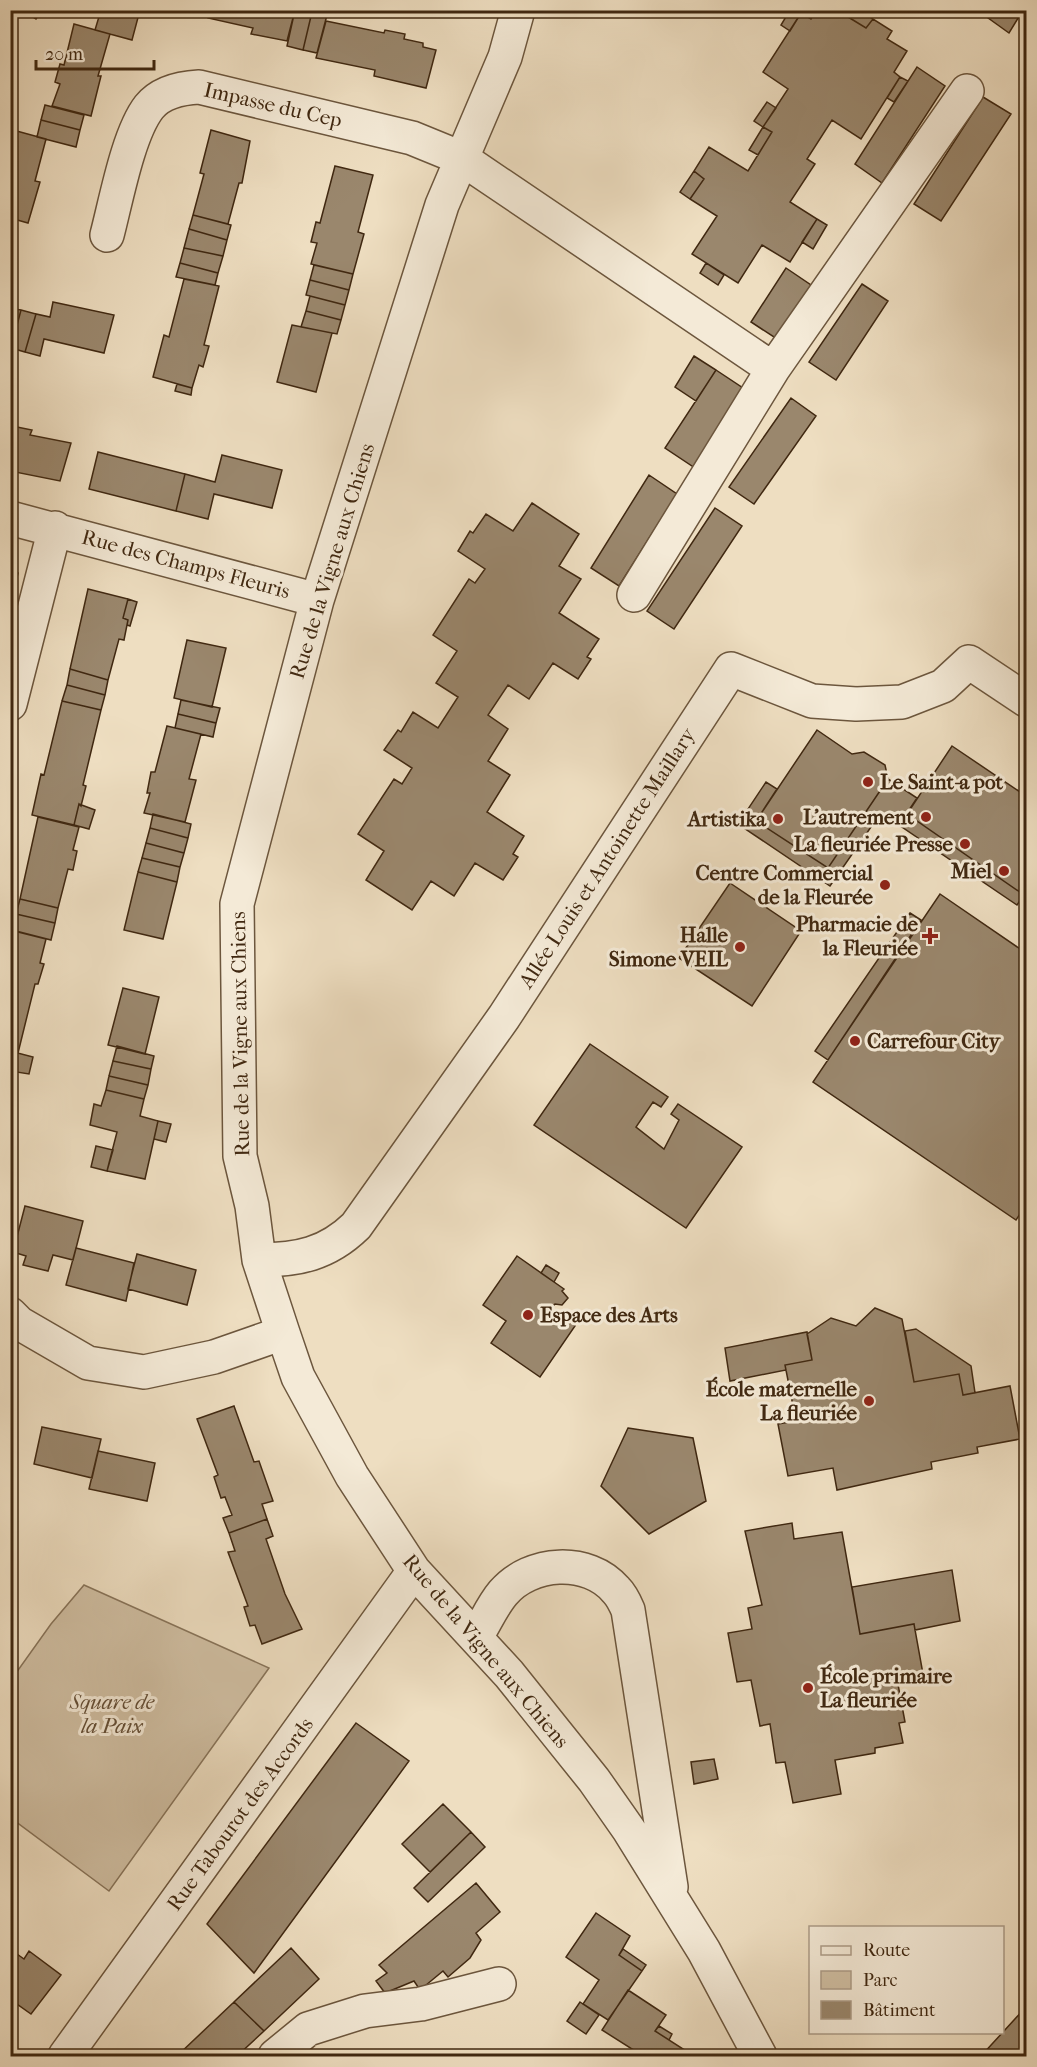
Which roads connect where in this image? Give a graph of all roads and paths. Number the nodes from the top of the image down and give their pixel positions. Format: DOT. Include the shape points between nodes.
graph roads {
  1 [pos="518,10"];
  2 [pos="967,91"];
  3 [pos="461,158"];
  4 [pos="107,235"];
  5 [pos="773,369"];
  6 [pos="10,518"];
  7 [pos="55,528"];
  8 [pos="634,595"];
  9 [pos="317,600"];
  10 [pos="1026,700"];
  11 [pos="10,704"];
  12 [pos="259,1260"];
  13 [pos="10,1314"];
  14 [pos="282,1333"];
  15 [pos="414,1571"];
  16 [pos="476,1637"];
  17 [pos="673,1898"];
  18 [pos="499,1984"];
  19 [pos="65,2056"];
  20 [pos="275,2056"];
  21 [pos="760,2056"];
  1 -- 3 [label="street, Rue de la Vigne aux Chiens" via="505,57"];
  2 -- 5 [label="street"];
  3 -- 4 [label="street, Impasse du Cep" via="412,138 199,87 180,88 156,101 142,120"];
  3 -- 5 [label="street, Impasse du Cep"];
  3 -- 9 [label="street, Rue de la Vigne aux Chiens" via="442,205"];
  5 -- 8 [label="street"];
  6 -- 7 [label="street, Rue des Champs Fleuris"];
  7 -- 9 [label="street, Rue des Champs Fleuris"];
  7 -- 11 [label="street, Rue des Champs Fleuris"];
  9 -- 12 [label="street, Rue de la Vigne aux Chiens" via="237,904 240,1156"];
  10 -- 12 [label="street, Allée Louis et Antoinette Maillary" via="969,662 943,686 902,702 856,705 812,701 731,669 504,1017 356,1226 327,1249 309,1256"];
  12 -- 14 [label="street, Rue de la Vigne aux Chiens"];
  13 -- 14 [label="street" via="88,1363 144,1372 214,1357"];
  14 -- 15 [label="street, Rue de la Vigne aux Chiens" via="298,1377 351,1476"];
  15 -- 16 [label="street, Rue de la Vigne aux Chiens"];
  15 -- 19 [label="street, Rue Tabourot des Accords"];
  16 -- 17 [label="street, Rue de la Vigne aux Chiens" via="594,1780"];
  16 -- 17 [label="street" via="504,1592 534,1571 554,1566 575,1568 598,1576 616,1589 628,1610"];
  17 -- 21 [label="street, Rue de la Vigne aux Chiens"];
  18 -- 20 [label="street" via="421,2004 364,2011 308,2029"];
}
